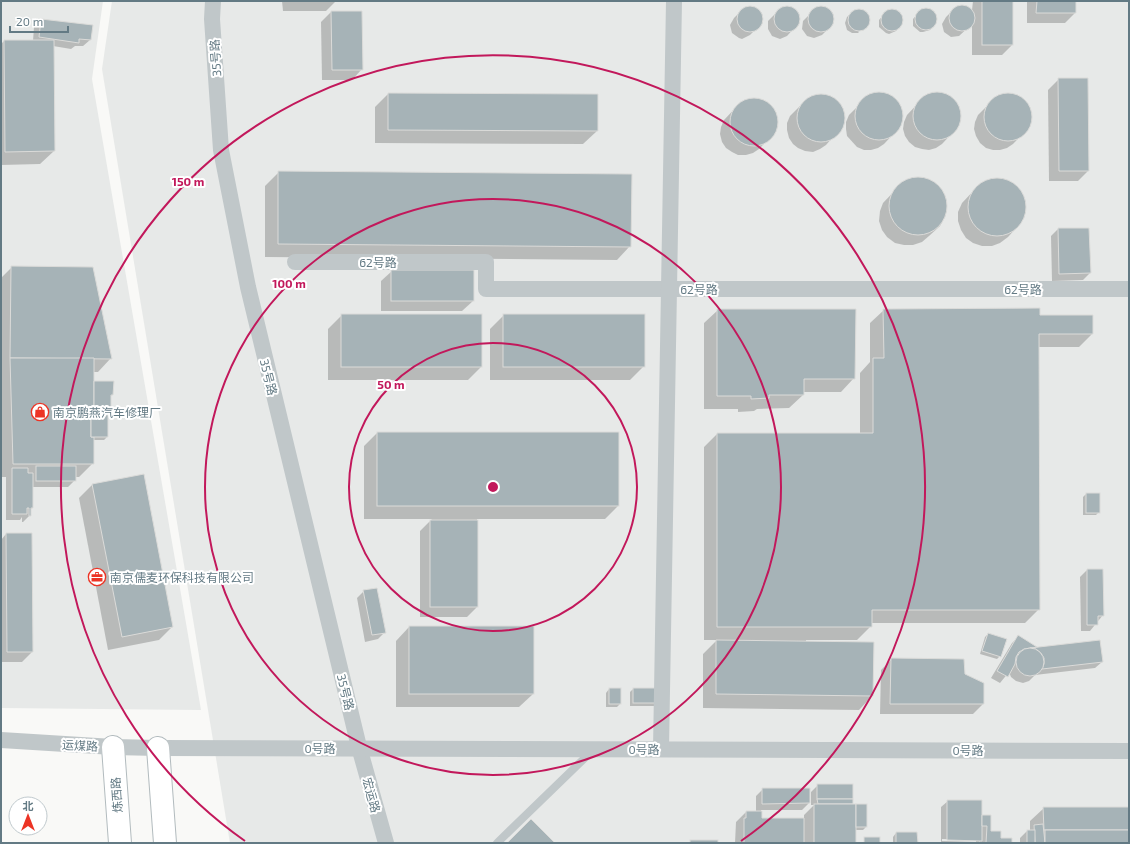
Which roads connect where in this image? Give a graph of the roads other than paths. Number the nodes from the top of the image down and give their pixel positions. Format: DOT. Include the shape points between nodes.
graph roads {
  1 [pos="213,1"];
  2 [pos="674,1"];
  3 [pos="296,262"];
  4 [pos="1129,289"];
  5 [pos="669,290"];
  6 [pos="1,740"];
  7 [pos="113,746"];
  8 [pos="158,748"];
  9 [pos="359,748"];
  10 [pos="661,749"];
  11 [pos="593,750"];
  12 [pos="1129,751"];
  13 [pos="120,843"];
  14 [pos="166,843"];
  15 [pos="386,843"];
  16 [pos="497,843"];
  1 -- 9 [label="street, 35号路" via="221,150 245,272"];
  2 -- 5 [label="street"];
  3 -- 5 [label="street, 62号路" via="486,262 486,290"];
  4 -- 5 [label="street, 62号路"];
  5 -- 10 [label="street"];
  6 -- 7 [label="street, 运煤路"];
  7 -- 8 [label="street, 运煤路"];
  7 -- 13 [label="main road, 炼西路"];
  8 -- 9 [label="street, 0号路"];
  8 -- 14 [label="main road"];
  9 -- 11 [label="street, 0号路"];
  9 -- 15 [label="street, 宏运路"];
  10 -- 11 [label="street, 0号路"];
  10 -- 12 [label="street, 0号路"];
  11 -- 16 [label="lane"];
}
